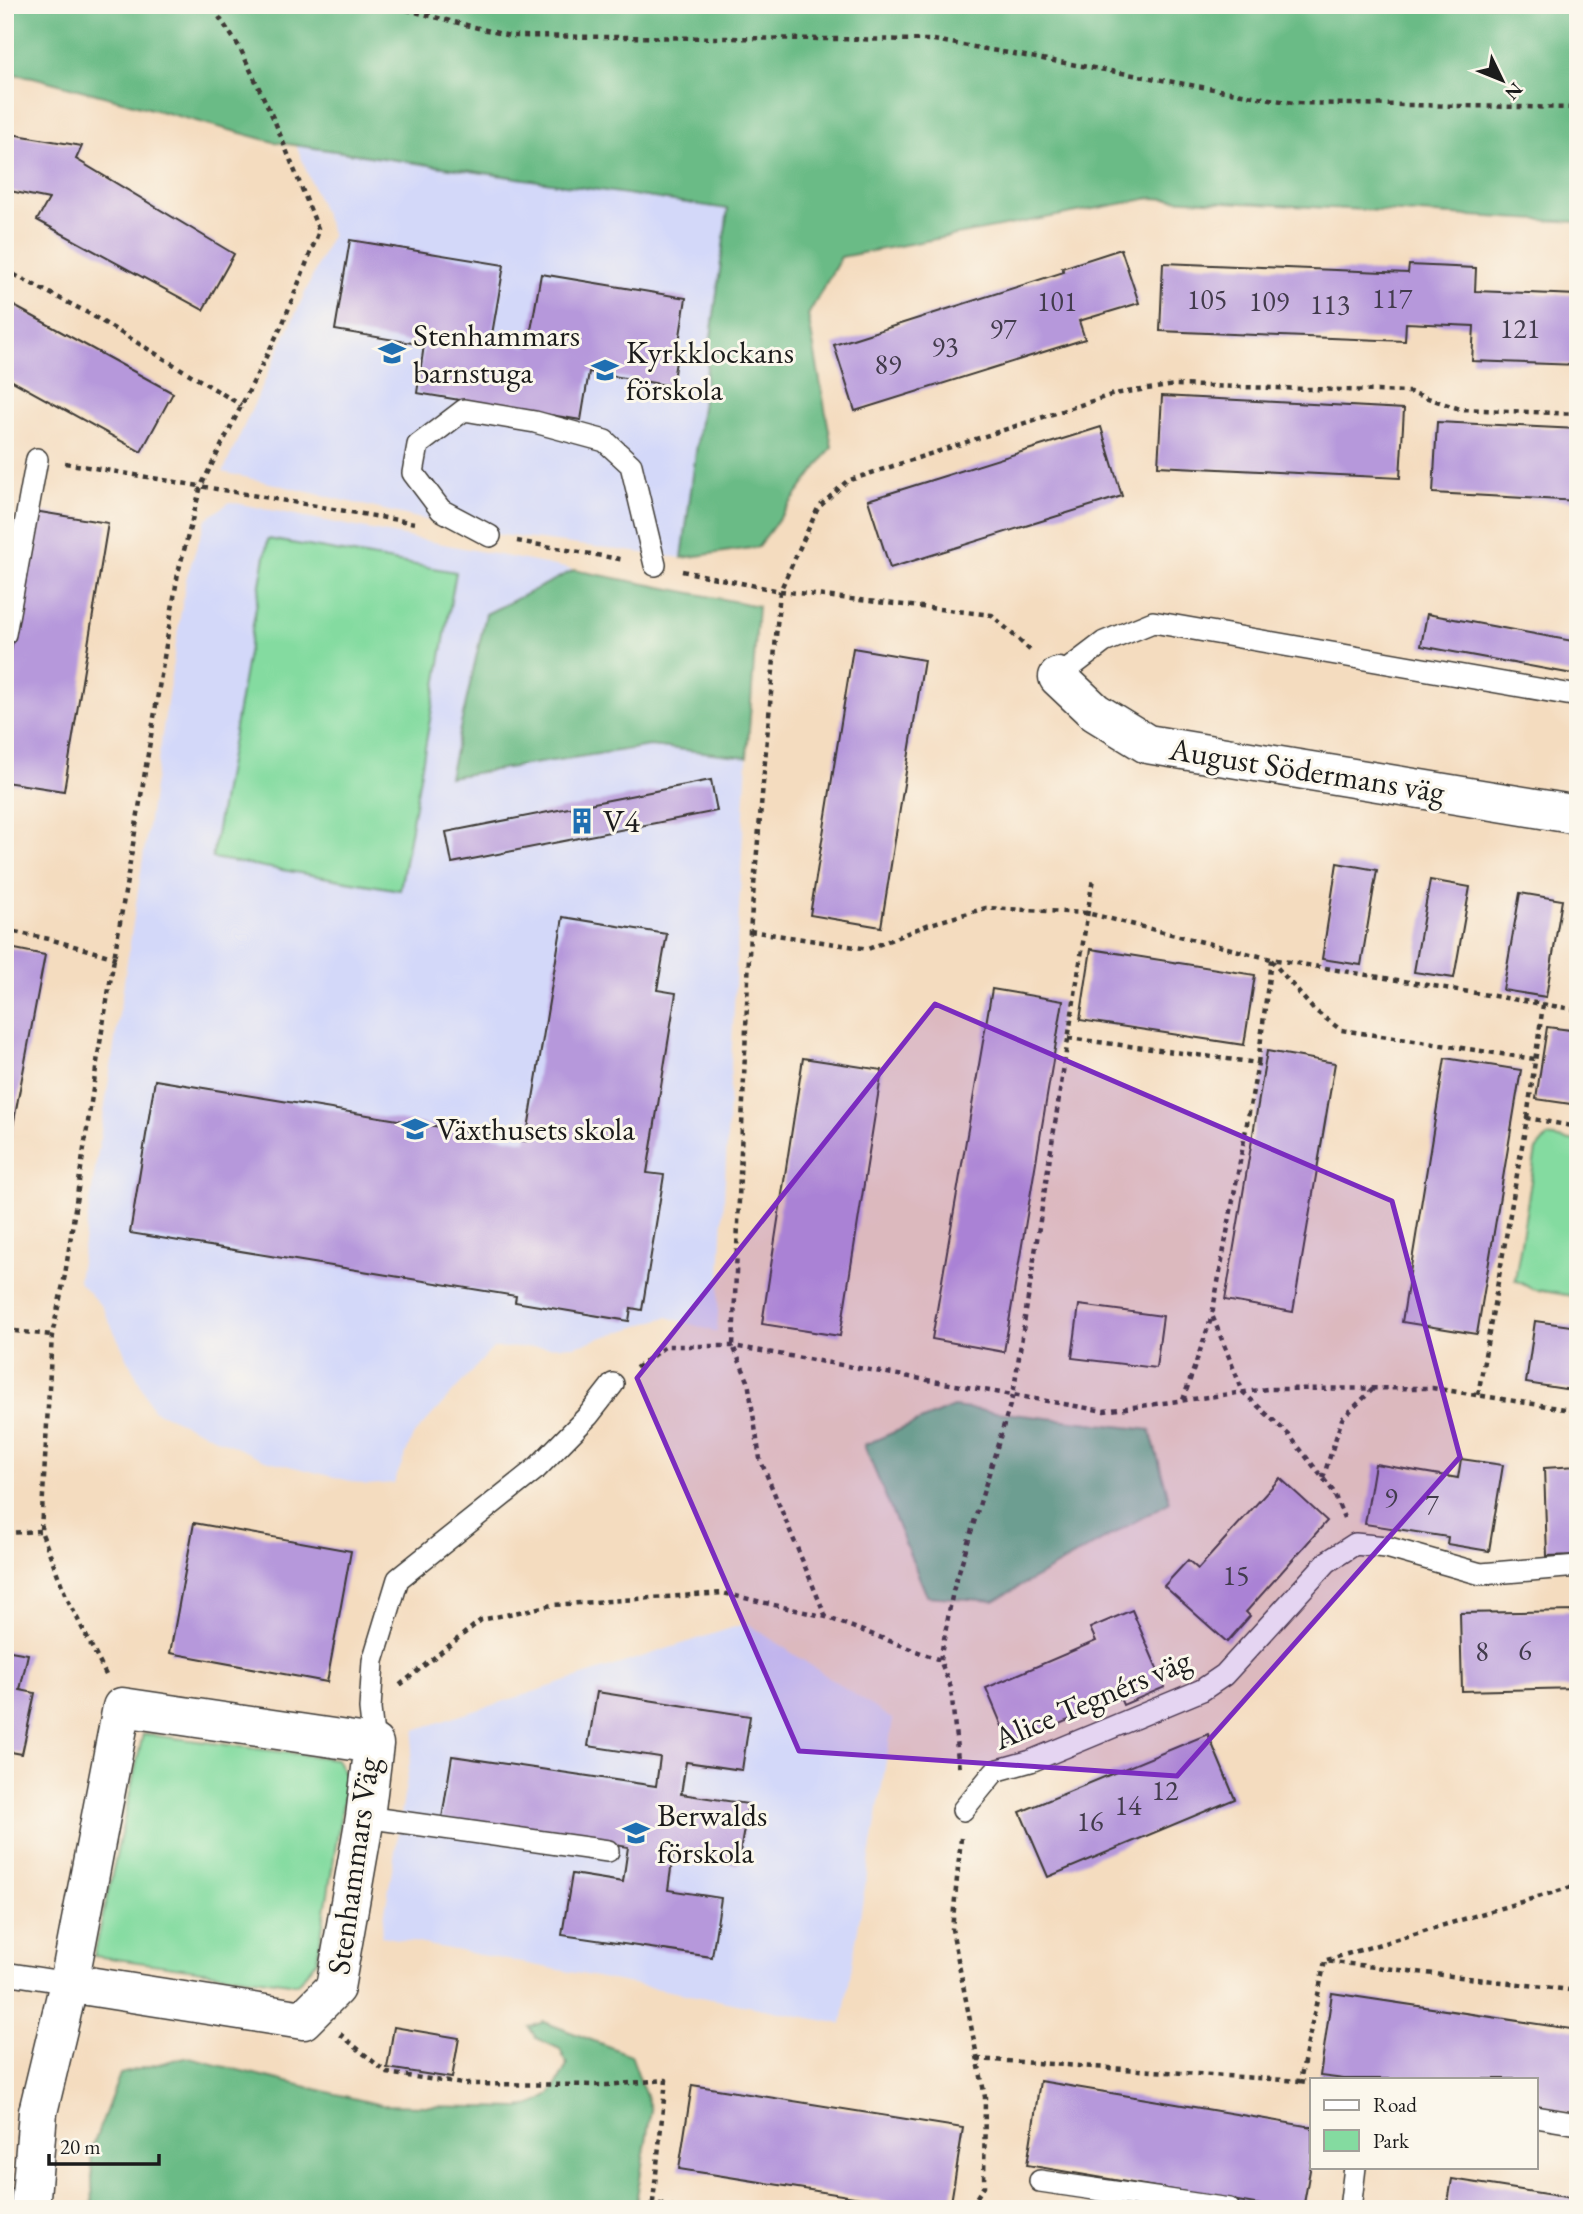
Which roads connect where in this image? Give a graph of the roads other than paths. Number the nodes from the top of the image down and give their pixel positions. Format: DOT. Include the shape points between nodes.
graph roads {
  1 [pos="37,459"];
  2 [pos="489,536"];
  3 [pos="654,565"];
  4 [pos="5,634"];
  5 [pos="1058,677"];
  6 [pos="1578,696"];
  7 [pos="1578,815"];
  8 [pos="613,1384"];
  9 [pos="1578,1566"];
  10 [pos="372,1727"];
  11 [pos="963,1810"];
  12 [pos="365,1817"];
  13 [pos="608,1851"];
  14 [pos="5,1973"];
  15 [pos="69,1983"];
  16 [pos="1538,2118"];
  17 [pos="1578,2124"];
  18 [pos="1355,2168"];
  19 [pos="1040,2180"];
  20 [pos="30,2209"];
  21 [pos="1229,2209"];
  22 [pos="1350,2209"];
  1 -- 4 [label="lane"];
  2 -- 3 [label="lane" via="442,510 413,473 418,445 464,410 606,441 631,465"];
  5 -- 6 [label="lane" via="1104,642 1153,622"];
  5 -- 7 [label="street, August Södermans väg" via="1095,712 1147,744"];
  8 -- 10 [label="lane" via="537,1468 398,1579 373,1661"];
  9 -- 11 [label="lane, Alice Tegnérs väg" via="1481,1574 1386,1547 1355,1544 1327,1562 1224,1675 1202,1690 1031,1761 995,1771"];
  10 -- 12 [label="street, Stenhammars Väg"];
  10 -- 15 [label="street, Stenhammars Väg" via="122,1707"];
  12 -- 13 [label="lane"];
  12 -- 15 [label="street, Stenhammars Väg" via="335,1989 303,2020"];
  14 -- 15 [label="lane"];
  15 -- 20 [label="street" via="38,2112"];
  16 -- 17 [label="lane"];
  18 -- 22 [label="lane"];
  19 -- 21 [label="lane"];
}
